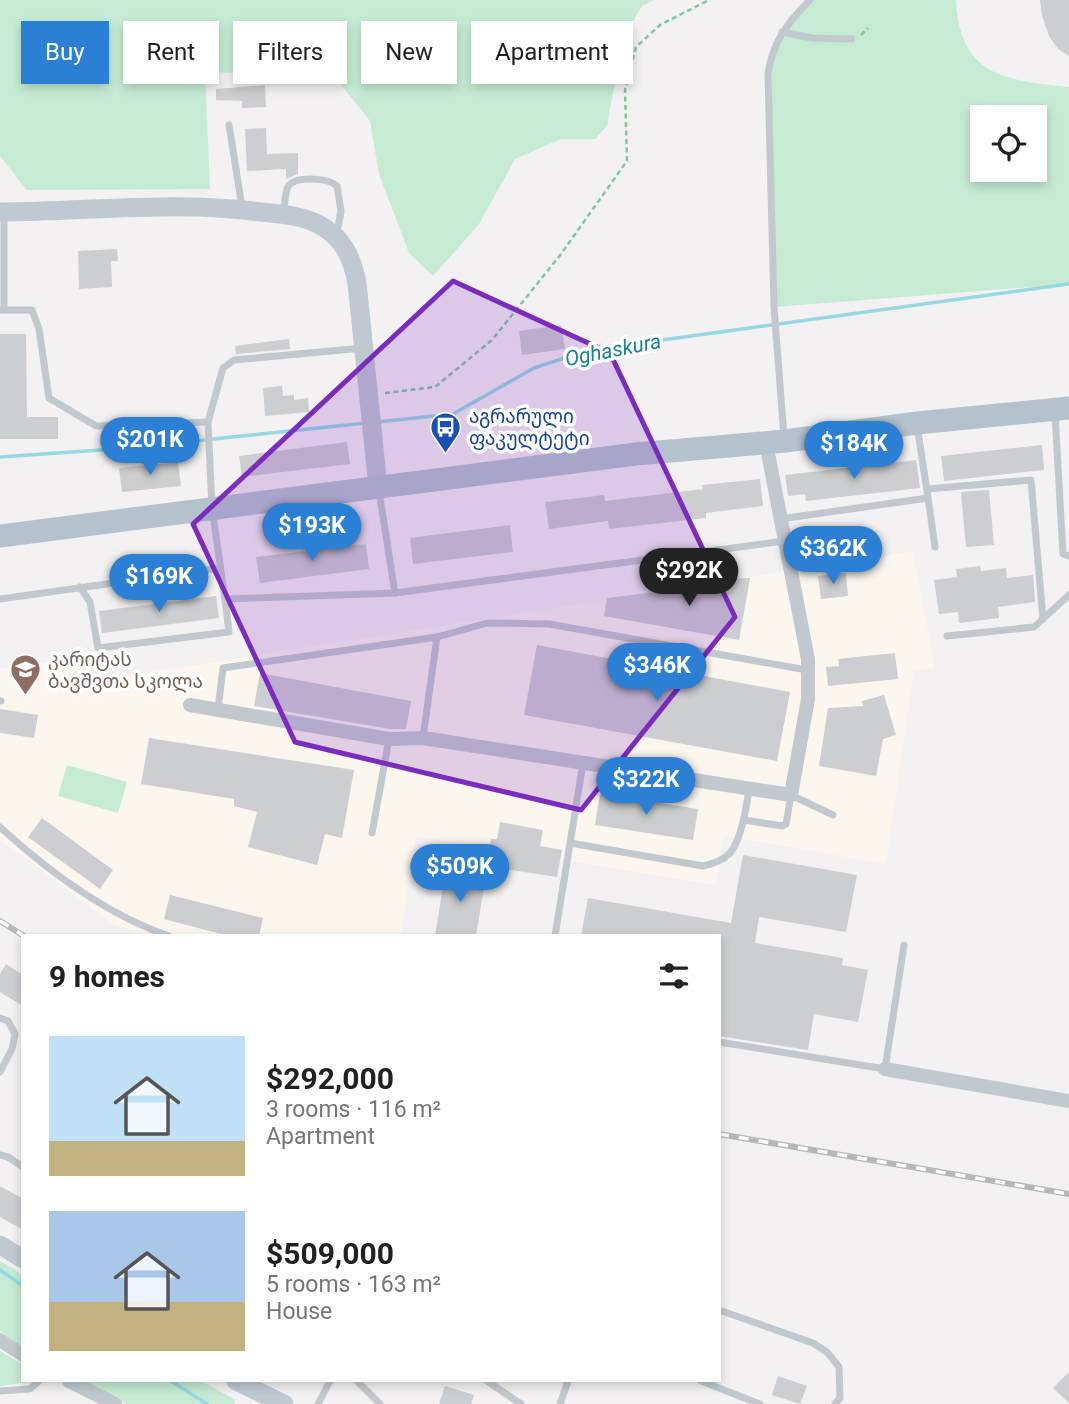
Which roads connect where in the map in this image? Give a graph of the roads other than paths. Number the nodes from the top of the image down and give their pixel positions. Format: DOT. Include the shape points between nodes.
graph roads {
  1 [pos="810,0"];
  2 [pos="782,32"];
  3 [pos="852,39"];
  4 [pos="229,125"];
  5 [pos="243,209"];
  6 [pos="2,212"];
  7 [pos="284,215"];
  8 [pos="336,237"];
  9 [pos="2,310"];
  10 [pos="363,348"];
  11 [pos="1062,408"];
  12 [pos="208,422"];
  13 [pos="917,423"];
  14 [pos="775,442"];
  15 [pos="378,487"];
  16 [pos="927,494"];
  17 [pos="212,508"];
  18 [pos="780,519"];
  19 [pos="0,536"];
  20 [pos="784,541"];
  21 [pos="935,547"];
  22 [pos="1069,556"];
  23 [pos="220,568"];
  24 [pos="80,587"];
  25 [pos="395,593"];
  26 [pos="1069,595"];
  27 [pos="0,599"];
  28 [pos="225,599"];
  29 [pos="1043,619"];
  30 [pos="947,636"];
  31 [pos="438,637"];
  32 [pos="808,670"];
  33 [pos="190,705"];
  34 [pos="218,709"];
  35 [pos="423,738"];
  36 [pos="389,739"];
  37 [pos="583,763"];
  38 [pos="749,788"];
  39 [pos="791,795"];
  40 [pos="833,815"];
  41 [pos="744,820"];
  42 [pos="0,827"];
  43 [pos="372,833"];
  44 [pos="570,843"];
  45 [pos="163,934"];
  46 [pos="555,934"];
  47 [pos="904,945"];
  48 [pos="0,1018"];
  49 [pos="721,1042"];
  50 [pos="885,1069"];
  51 [pos="0,1072"];
  52 [pos="1069,1101"];
  53 [pos="0,1155"];
  54 [pos="21,1166"];
  55 [pos="0,1245"];
  56 [pos="21,1258"];
  57 [pos="721,1311"];
  58 [pos="0,1340"];
  59 [pos="21,1354"];
  60 [pos="38,1382"];
  61 [pos="71,1382"];
  62 [pos="329,1382"];
  63 [pos="358,1382"];
  64 [pos="488,1382"];
  65 [pos="568,1382"];
  66 [pos="704,1382"];
  67 [pos="0,1391"];
  68 [pos="245,1391"];
  69 [pos="115,1404"];
  70 [pos="284,1404"];
  71 [pos="318,1404"];
  72 [pos="380,1404"];
  73 [pos="521,1404"];
  74 [pos="560,1404"];
  75 [pos="760,1404"];
  76 [pos="835,1404"];
  1 -- 2 [label="lane"];
  2 -- 3 [label="lane"];
  2 -- 14 [label="lane" via="770,55 768,74"];
  4 -- 5 [label="lane"];
  5 -- 6 [label="street"];
  5 -- 7 [label="street"];
  6 -- 9 [label="lane"];
  7 -- 8 [label="street" via="298,216"];
  7 -- 8 [label="lane" via="291,183 326,179 337,186 341,211"];
  8 -- 10 [label="street" via="353,261"];
  9 -- 12 [label="lane" via="32,310 50,398 96,426"];
  10 -- 12 [label="lane" via="234,360 223,368"];
  10 -- 15 [label="street"];
  11 -- 13 [label="main road"];
  11 -- 22 [label="lane" via="1063,554"];
  12 -- 17 [label="lane"];
  13 -- 14 [label="main road"];
  13 -- 16 [label="lane"];
  14 -- 15 [label="main road" via="636,454"];
  14 -- 18 [label="street"];
  15 -- 17 [label="main road"];
  15 -- 25 [label="lane"];
  16 -- 18 [label="lane"];
  16 -- 21 [label="lane"];
  16 -- 29 [label="lane" via="1031,480"];
  17 -- 19 [label="main road"];
  17 -- 23 [label="lane"];
  18 -- 20 [label="street"];
  20 -- 25 [label="lane"];
  20 -- 32 [label="street"];
  23 -- 24 [label="lane"];
  23 -- 28 [label="lane"];
  24 -- 27 [label="lane"];
  24 -- 28 [label="lane" via="90,602 98,648 229,632"];
  25 -- 28 [label="lane"];
  26 -- 29 [label="lane"];
  29 -- 30 [label="lane" via="1034,627"];
  31 -- 32 [label="lane" via="487,623 549,624"];
  31 -- 34 [label="lane" via="223,667"];
  31 -- 35 [label="lane"];
  32 -- 39 [label="street" via="808,699"];
  33 -- 34 [label="street"];
  34 -- 36 [label="street"];
  35 -- 36 [label="street"];
  35 -- 37 [label="street"];
  36 -- 43 [label="lane"];
  37 -- 38 [label="street"];
  37 -- 44 [label="lane"];
  38 -- 39 [label="street"];
  38 -- 41 [label="lane"];
  39 -- 40 [label="lane"];
  39 -- 41 [label="lane" via="786,824"];
  41 -- 44 [label="lane" via="730,853 703,866"];
  42 -- 45 [label="lane" via="111,912"];
  44 -- 46 [label="lane"];
  47 -- 50 [label="lane"];
  48 -- 51 [label="lane" via="8,1021 15,1034"];
  49 -- 50 [label="lane"];
  50 -- 52 [label="street"];
  53 -- 54 [label="lane"];
  55 -- 56 [label="street"];
  57 -- 76 [label="lane" via="827,1352 839,1367"];
  58 -- 59 [label="street"];
  60 -- 67 [label="lane" via="30,1389"];
  61 -- 69 [label="street"];
  62 -- 71 [label="lane"];
  63 -- 72 [label="lane"];
  64 -- 73 [label="lane"];
  65 -- 74 [label="lane"];
  66 -- 75 [label="lane"];
  68 -- 70 [label="street"];
}
